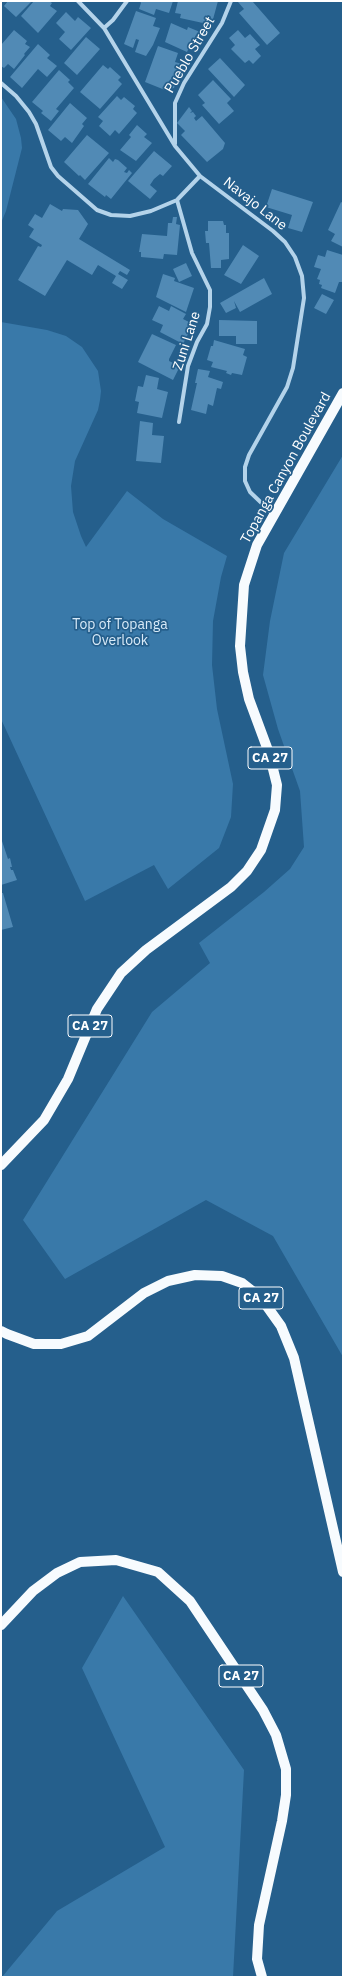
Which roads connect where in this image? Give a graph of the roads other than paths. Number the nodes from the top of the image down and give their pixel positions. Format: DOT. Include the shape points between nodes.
graph roads {
  1 [pos="78,1"];
  2 [pos="127,1"];
  3 [pos="231,1"];
  4 [pos="104,28"];
  5 [pos="1,83"];
  6 [pos="175,146"];
  7 [pos="200,176"];
  8 [pos="177,200"];
  9 [pos="343,392"];
  10 [pos="179,422"];
  11 [pos="273,514"];
  12 [pos="1,1165"];
  13 [pos="1,1330"];
  14 [pos="343,1572"];
  15 [pos="1,1625"];
  16 [pos="262,1977"];
  1 -- 4 [label="street, Navajo Lane"];
  2 -- 4 [label="street" via="114,20"];
  3 -- 6 [label="street, Pueblo Street" via="222,23 184,83 175,103"];
  4 -- 6 [label="street, Navajo Lane"];
  5 -- 8 [label="street" via="29,112 36,124 51,167 97,210 111,215 130,216"];
  6 -- 7 [label="street, Navajo Lane"];
  7 -- 8 [label="street"];
  7 -- 11 [label="street, Navajo Lane" via="285,242 295,257 302,276 304,298 291,374 287,387 245,467 250,492"];
  8 -- 10 [label="street, Zuni Lane" via="192,253 210,290 207,324 188,366"];
  9 -- 11 [label="main road, Topanga Canyon Boulevard / CA 27"];
  11 -- 12 [label="main road, Topanga Canyon Boulevard / CA 27" via="257,545 246,578 240,646 249,699 269,753 277,785 275,810 264,844 247,871 231,887 146,950 121,973 97,1010 68,1079 44,1120"];
  13 -- 14 [label="main road, CA 27" via="34,1344 61,1344 88,1336 144,1293 168,1281 202,1275 222,1276 242,1283 261,1298 281,1326 294,1358"];
  15 -- 16 [label="main road, CA 27" via="33,1591 57,1573 80,1562 116,1560 158,1572 190,1601 264,1710 276,1735 286,1769 286,1795 282,1820 259,1925 257,1959"];
}
